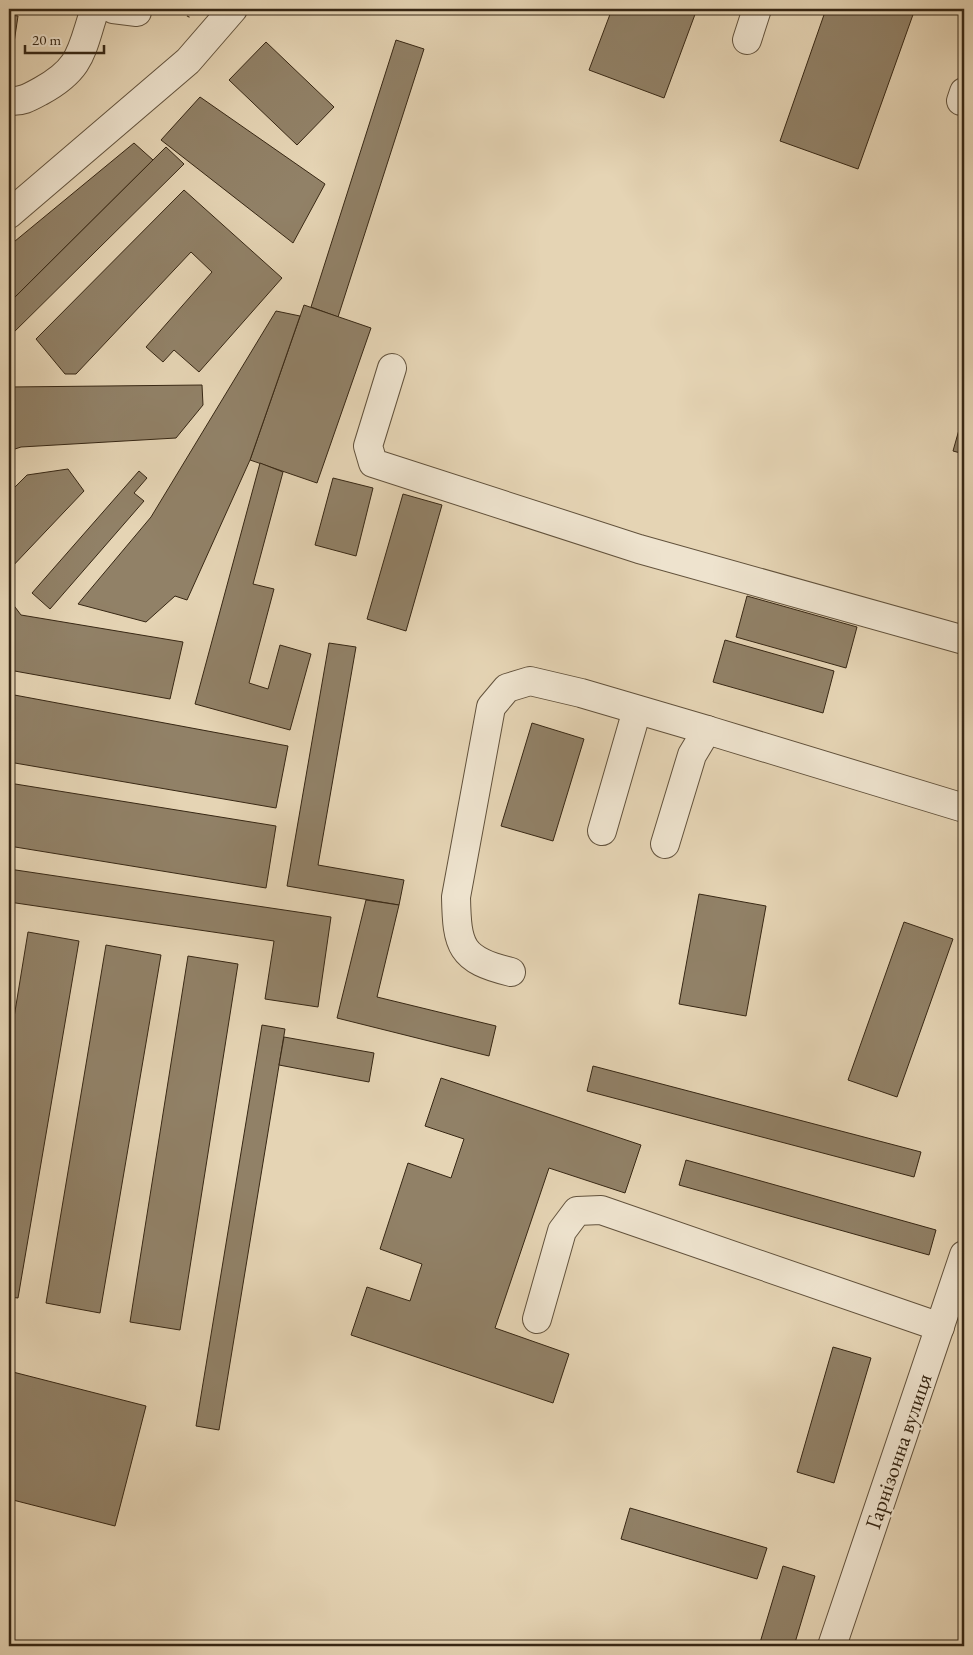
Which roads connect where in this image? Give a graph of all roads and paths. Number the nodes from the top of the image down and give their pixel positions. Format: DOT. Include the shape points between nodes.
graph roads {
  1 [pos="95,9"];
  2 [pos="233,9"];
  3 [pos="757,9"];
  4 [pos="747,40"];
  5 [pos="9,101"];
  6 [pos="9,214"];
  7 [pos="392,368"];
  8 [pos="964,640"];
  9 [pos="637,710"];
  10 [pos="707,730"];
  11 [pos="964,808"];
  12 [pos="602,831"];
  13 [pos="665,844"];
  14 [pos="511,972"];
  15 [pos="964,1255"];
  16 [pos="537,1318"];
  17 [pos="940,1327"];
  18 [pos="832,1646"];
  1 -- 5 [label="street" via="76,64 61,80 21,102"];
  2 -- 6 [label="street" via="188,61"];
  3 -- 4 [label="street"];
  7 -- 8 [label="street" via="368,446 373,463 639,549"];
  9 -- 10 [label="street"];
  9 -- 12 [label="street"];
  9 -- 14 [label="street" via="530,682 507,688 491,707 456,897 457,928 467,954 489,967"];
  10 -- 11 [label="street"];
  10 -- 13 [label="street" via="692,755"];
  15 -- 17 [label="street, Гарнізонна вулиця"];
  16 -- 17 [label="street" via="562,1231 578,1211 601,1210"];
  17 -- 18 [label="street, Гарнізонна вулиця"];
}
